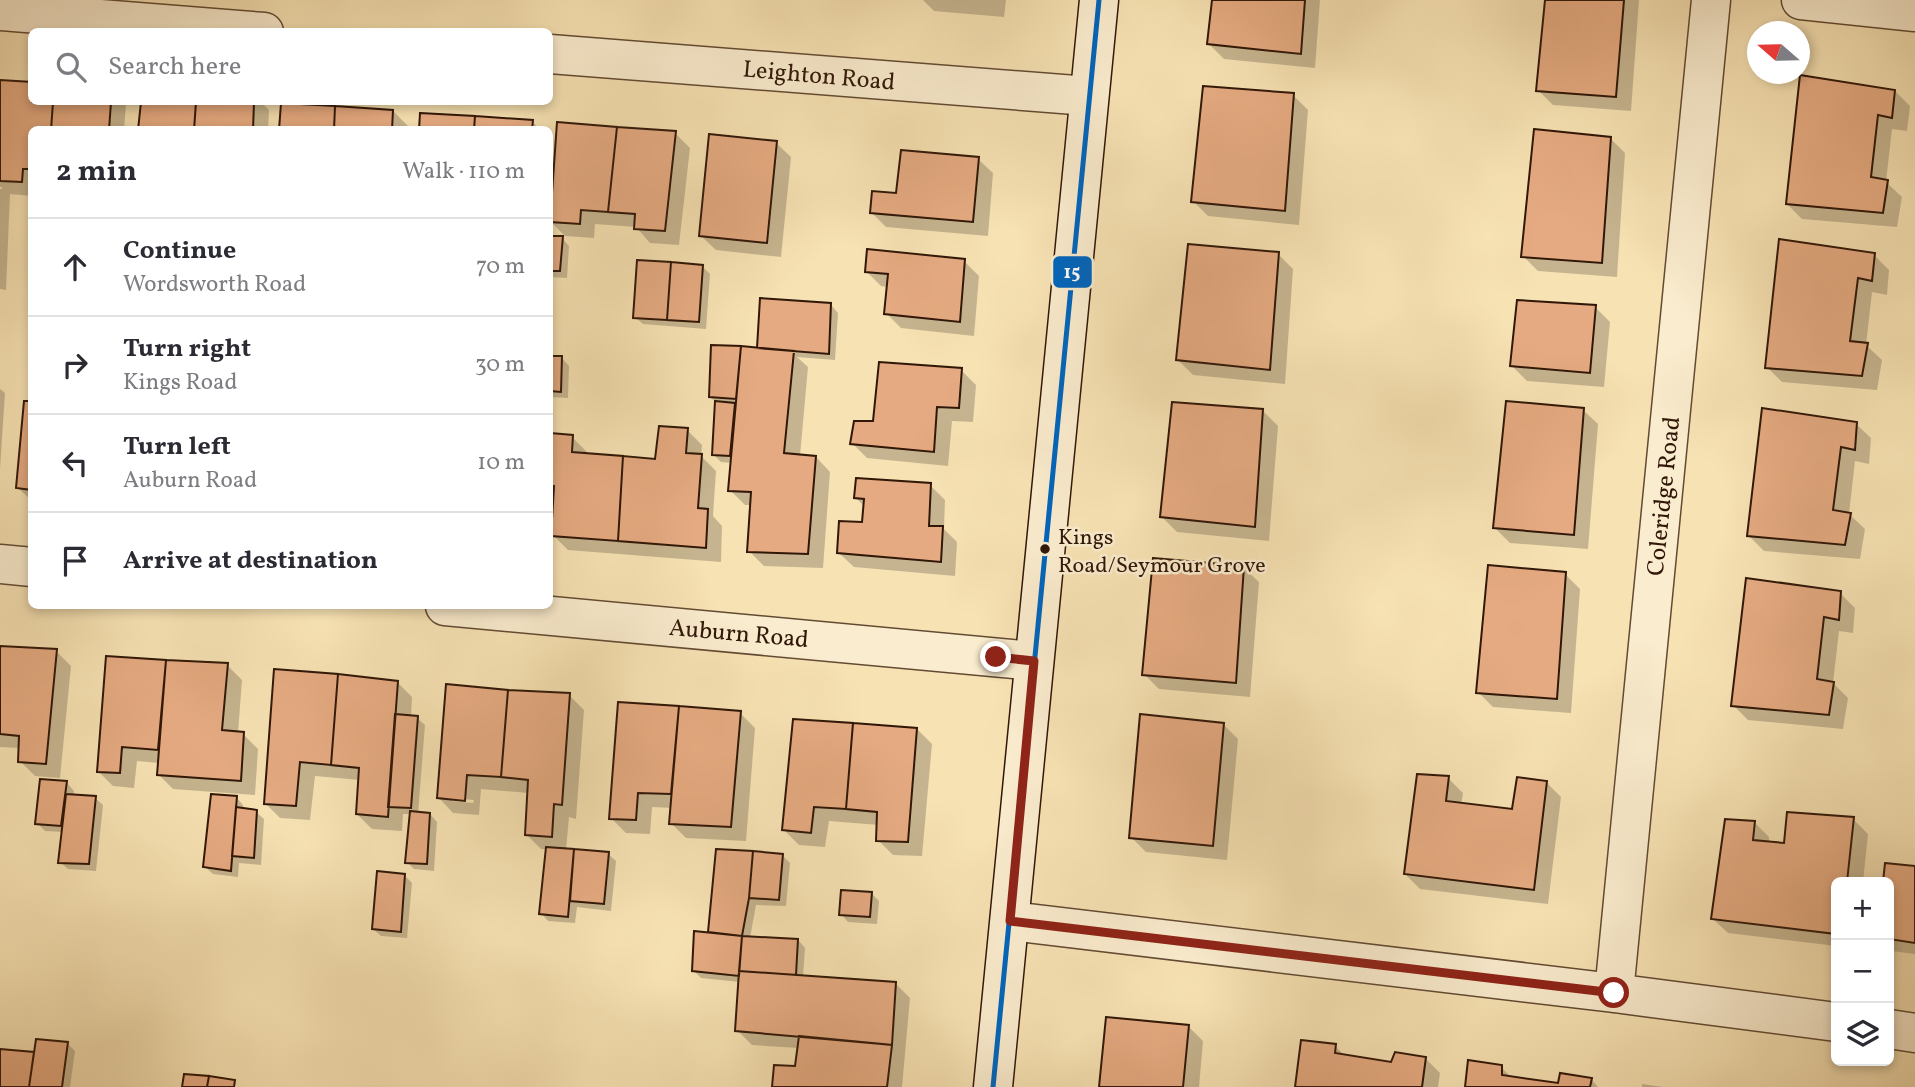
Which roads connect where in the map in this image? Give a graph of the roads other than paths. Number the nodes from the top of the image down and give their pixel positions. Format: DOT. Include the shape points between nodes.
graph roads {
  1 [pos="1099,0"];
  2 [pos="1711,0"];
  3 [pos="1801,0"];
  4 [pos="0,11"];
  5 [pos="1915,12"];
  6 [pos="214,28"];
  7 [pos="553,54"];
  8 [pos="1088,96"];
  9 [pos="0,564"];
  10 [pos="28,567"];
  11 [pos="477,609"];
  12 [pos="1034,661"];
  13 [pos="1010,921"];
  14 [pos="1614,993"];
  15 [pos="1831,1022"];
  16 [pos="1894,1031"];
  17 [pos="1915,1033"];
  18 [pos="993,1087"];
  1 -- 8 [label="street"];
  2 -- 14 [label="street, Coleridge Road"];
  3 -- 5 [label="street"];
  4 -- 6 [label="street"];
  7 -- 8 [label="street, Leighton Road"];
  8 -- 12 [label="street"];
  9 -- 10 [label="street"];
  11 -- 12 [label="street, Auburn Road"];
  12 -- 13 [label="street"];
  13 -- 14 [label="street"];
  13 -- 18 [label="street"];
  14 -- 15 [label="street"];
  16 -- 17 [label="street"];
}
